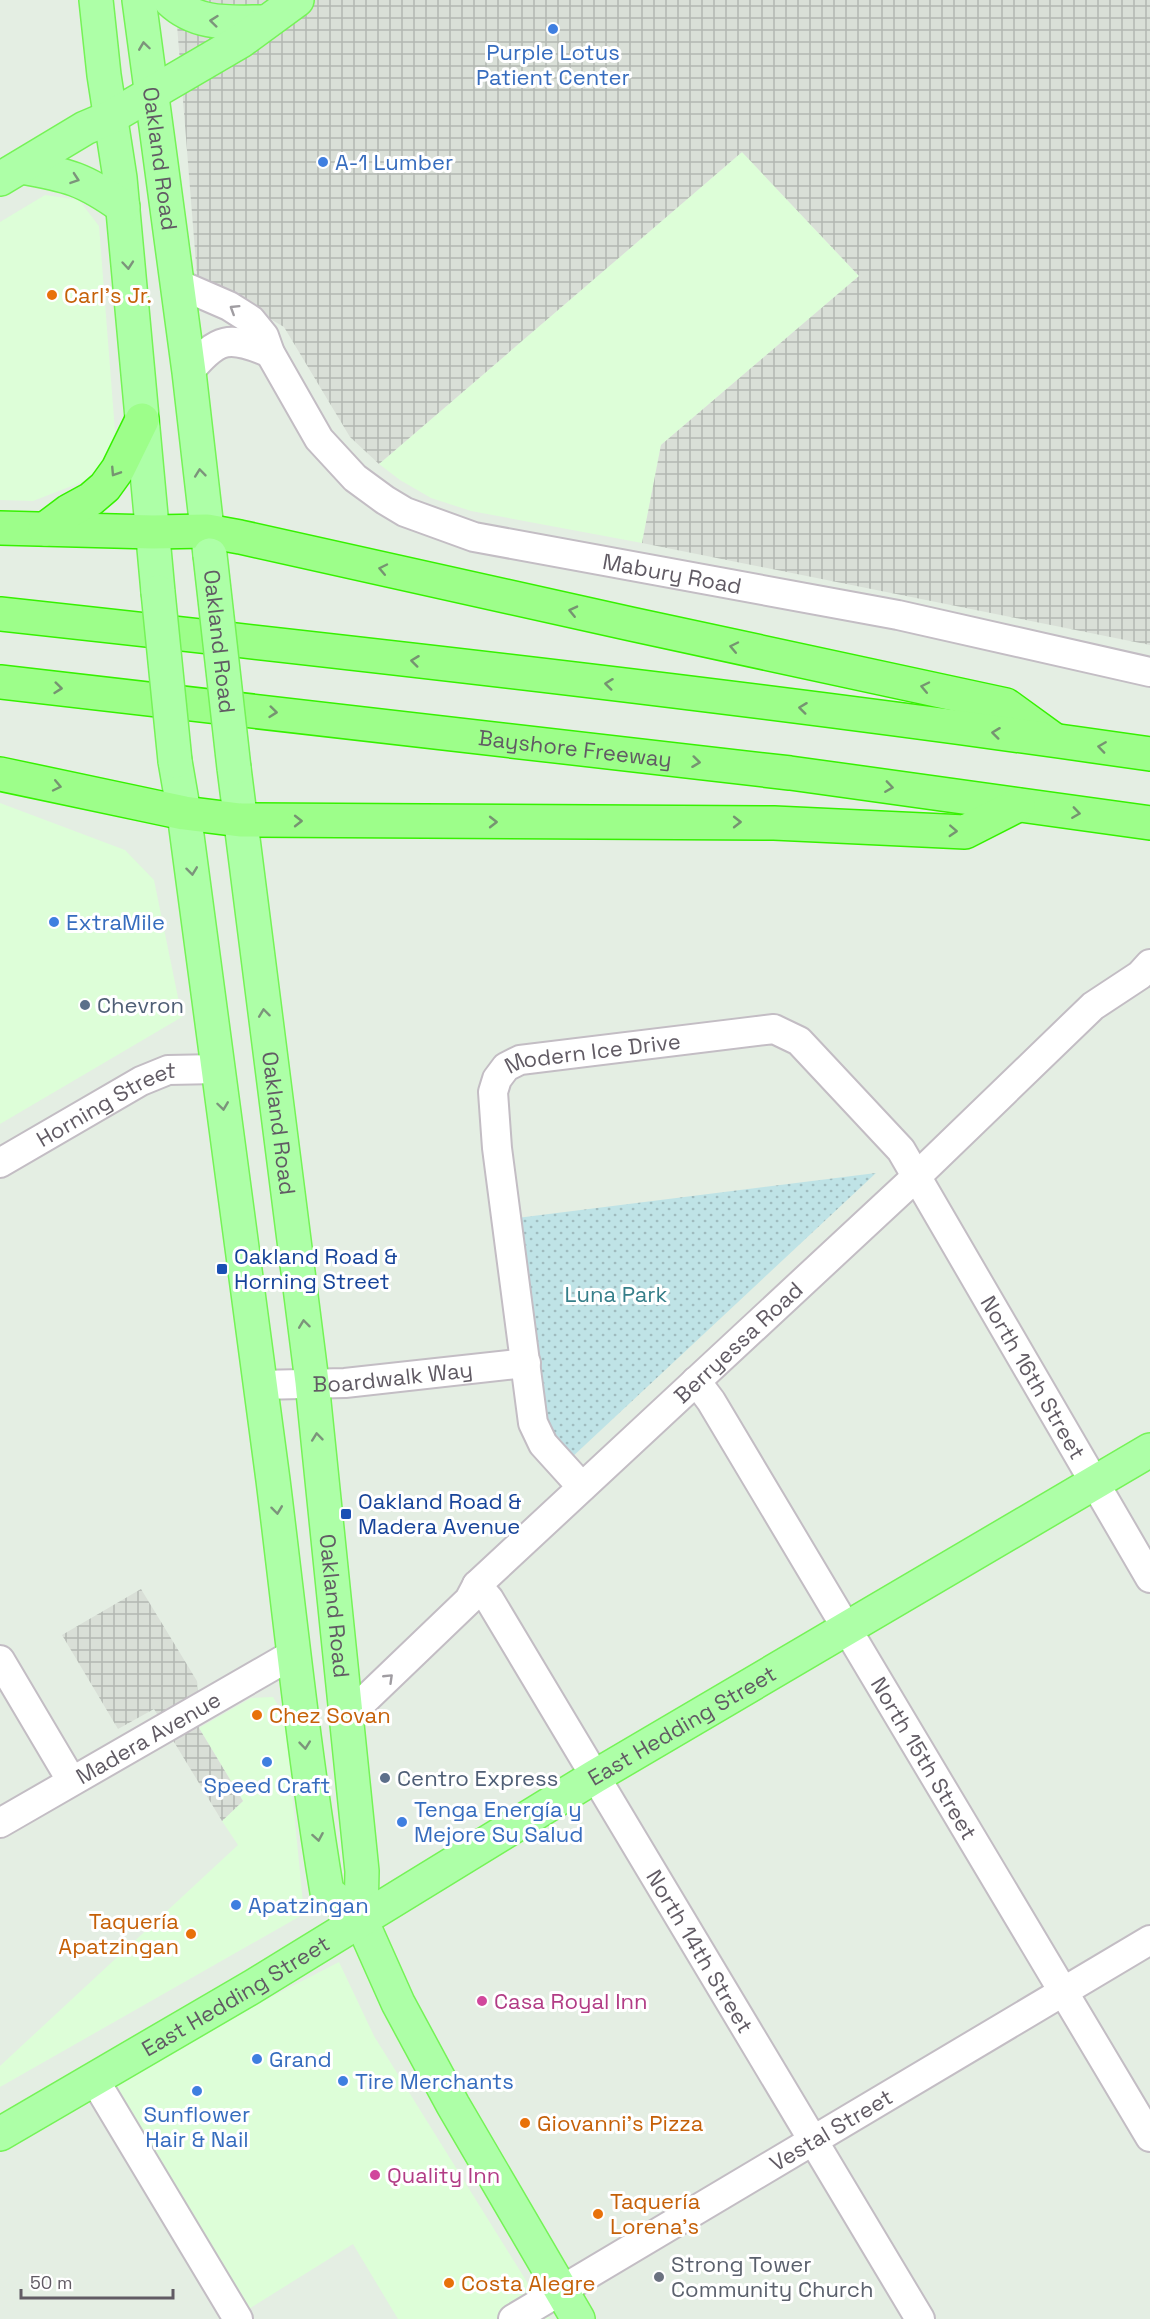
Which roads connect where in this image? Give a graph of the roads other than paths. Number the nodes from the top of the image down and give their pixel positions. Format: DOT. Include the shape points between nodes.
graph roads {
  1 [pos="96,0"];
  2 [pos="138,0"];
  3 [pos="170,0"];
  4 [pos="297,0"];
  5 [pos="265,22"];
  6 [pos="152,92"];
  7 [pos="111,117"];
  8 [pos="11,173"];
  9 [pos="123,207"];
  10 [pos="176,283"];
  11 [pos="270,353"];
  12 [pos="189,372"];
  13 [pos="142,420"];
  14 [pos="0,528"];
  15 [pos="45,529"];
  16 [pos="154,541"];
  17 [pos="208,543"];
  18 [pos="0,614"];
  19 [pos="1150,672"];
  20 [pos="0,682"];
  21 [pos="1054,740"];
  22 [pos="1150,754"];
  23 [pos="0,774"];
  24 [pos="1018,805"];
  25 [pos="184,813"];
  26 [pos="240,820"];
  27 [pos="1150,823"];
  28 [pos="1147,977"];
  29 [pos="218,1070"];
  30 [pos="0,1162"];
  31 [pos="917,1176"];
  32 [pos="526,1363"];
  33 [pos="696,1381"];
  34 [pos="312,1382"];
  35 [pos="259,1385"];
  36 [pos="1150,1450"];
  37 [pos="1094,1483"];
  38 [pos="582,1487"];
  39 [pos="1150,1578"];
  40 [pos="477,1585"];
  41 [pos="846,1629"];
  42 [pos="295,1653"];
  43 [pos="0,1660"];
  44 [pos="346,1718"];
  45 [pos="594,1777"];
  46 [pos="71,1780"];
  47 [pos="0,1823"];
  48 [pos="362,1920"];
  49 [pos="1150,1940"];
  50 [pos="1064,1993"];
  51 [pos="94,2079"];
  52 [pos="0,2134"];
  53 [pos="1150,2137"];
  54 [pos="812,2140"];
  55 [pos="561,2291"];
  56 [pos="238,2319"];
  57 [pos="513,2319"];
  58 [pos="578,2319"];
  59 [pos="920,2319"];
  1 -- 7 [label="main road, Oakland Road"];
  6 -- 2 [label="main road, Oakland Road, one-way"];
  5 -- 3 [label="main road, one-way" via="202,20"];
  4 -- 5 [label="main road"];
  5 -- 6 [label="main road" via="241,41"];
  6 -- 7 [label="main road"];
  6 -- 10 [label="main road, Oakland Road"];
  7 -- 8 [label="main road" via="85,128"];
  7 -- 9 [label="main road, Oakland Road"];
  8 -- 9 [label="main road, one-way" via="56,173 82,181"];
  9 -- 13 [label="main road, Oakland Road, one-way"];
  11 -- 10 [label="street, Mabury Road, one-way" via="264,336 251,320 230,306"];
  10 -- 12 [label="main road, Oakland Road"];
  11 -- 12 [label="street" via="246,342 218,344 201,356"];
  11 -- 19 [label="street, Mabury Road" via="319,439 355,478 405,512 474,537 898,615"];
  17 -- 12 [label="main road, Oakland Road, one-way"];
  13 -- 15 [label="highway, one-way" via="105,487"];
  13 -- 16 [label="main road, Oakland Road"];
  14 -- 15 [label="highway"];
  15 -- 16 [label="highway"];
  16 -- 17 [label="highway"];
  16 -- 25 [label="main road, Oakland Road, bridge" via="175,761"];
  21 -- 17 [label="highway, one-way" via="1005,705"];
  17 -- 26 [label="main road, Oakland Road, bridge"];
  21 -- 18 [label="highway, one-way"];
  20 -- 24 [label="highway, Bayshore Freeway, one-way" via="790,773"];
  22 -- 21 [label="highway, one-way"];
  23 -- 25 [label="highway, one-way"];
  26 -- 24 [label="highway, one-way" via="774,823 965,832"];
  24 -- 27 [label="highway, Bayshore Freeway, one-way"];
  25 -- 26 [label="highway"];
  25 -- 29 [label="main road, Oakland Road, one-way"];
  34 -- 26 [label="main road, Oakland Road, one-way"];
  28 -- 31 [label="street, Berryessa Road" via="1092,1006"];
  29 -- 30 [label="street, Horning Street" via="168,1070 141,1081"];
  29 -- 35 [label="main road, Oakland Road, one-way"];
  31 -- 32 [label="street, Modern Ice Drive" via="901,1150 799,1041 774,1029 520,1060 506,1067 493,1092"];
  31 -- 33 [label="street, Berryessa Road"];
  31 -- 37 [label="street, North 16th Street"];
  32 -- 34 [label="street, Boardwalk Way" via="345,1383"];
  32 -- 38 [label="street, Modern Ice Drive" via="533,1424 543,1444"];
  33 -- 38 [label="street, Berryessa Road"];
  33 -- 41 [label="street, North 15th Street"];
  34 -- 35 [label="street, Boardwalk Way"];
  44 -- 34 [label="main road, Oakland Road, one-way"];
  35 -- 42 [label="main road, Oakland Road, one-way"];
  36 -- 37 [label="main road, East Hedding Street"];
  37 -- 39 [label="street, North 16th Street"];
  37 -- 41 [label="main road, East Hedding Street"];
  38 -- 40 [label="street, Berryessa Road"];
  44 -- 40 [label="street, Berryessa Road, one-way" via="470,1600"];
  40 -- 45 [label="street, North 14th Street"];
  41 -- 45 [label="main road, East Hedding Street"];
  41 -- 50 [label="street, North 15th Street"];
  42 -- 46 [label="street, Madera Avenue"];
  42 -- 48 [label="main road, Oakland Road, one-way" via="310,1791 327,1892"];
  43 -- 46 [label="street"];
  44 -- 48 [label="main road, Oakland Road" via="362,1871"];
  45 -- 48 [label="main road, East Hedding Street"];
  45 -- 54 [label="street, North 14th Street"];
  46 -- 47 [label="street, Madera Avenue"];
  48 -- 51 [label="main road, East Hedding Street"];
  48 -- 55 [label="main road" via="398,2003"];
  49 -- 50 [label="street, Vestal Street"];
  50 -- 53 [label="street, North 15th Street"];
  50 -- 54 [label="street, Vestal Street"];
  51 -- 52 [label="main road, East Hedding Street"];
  51 -- 56 [label="street"];
  54 -- 55 [label="street, Vestal Street"];
  54 -- 59 [label="street, North 14th Street"];
  55 -- 57 [label="street, Vestal Street"];
  55 -- 58 [label="main road"];
}
